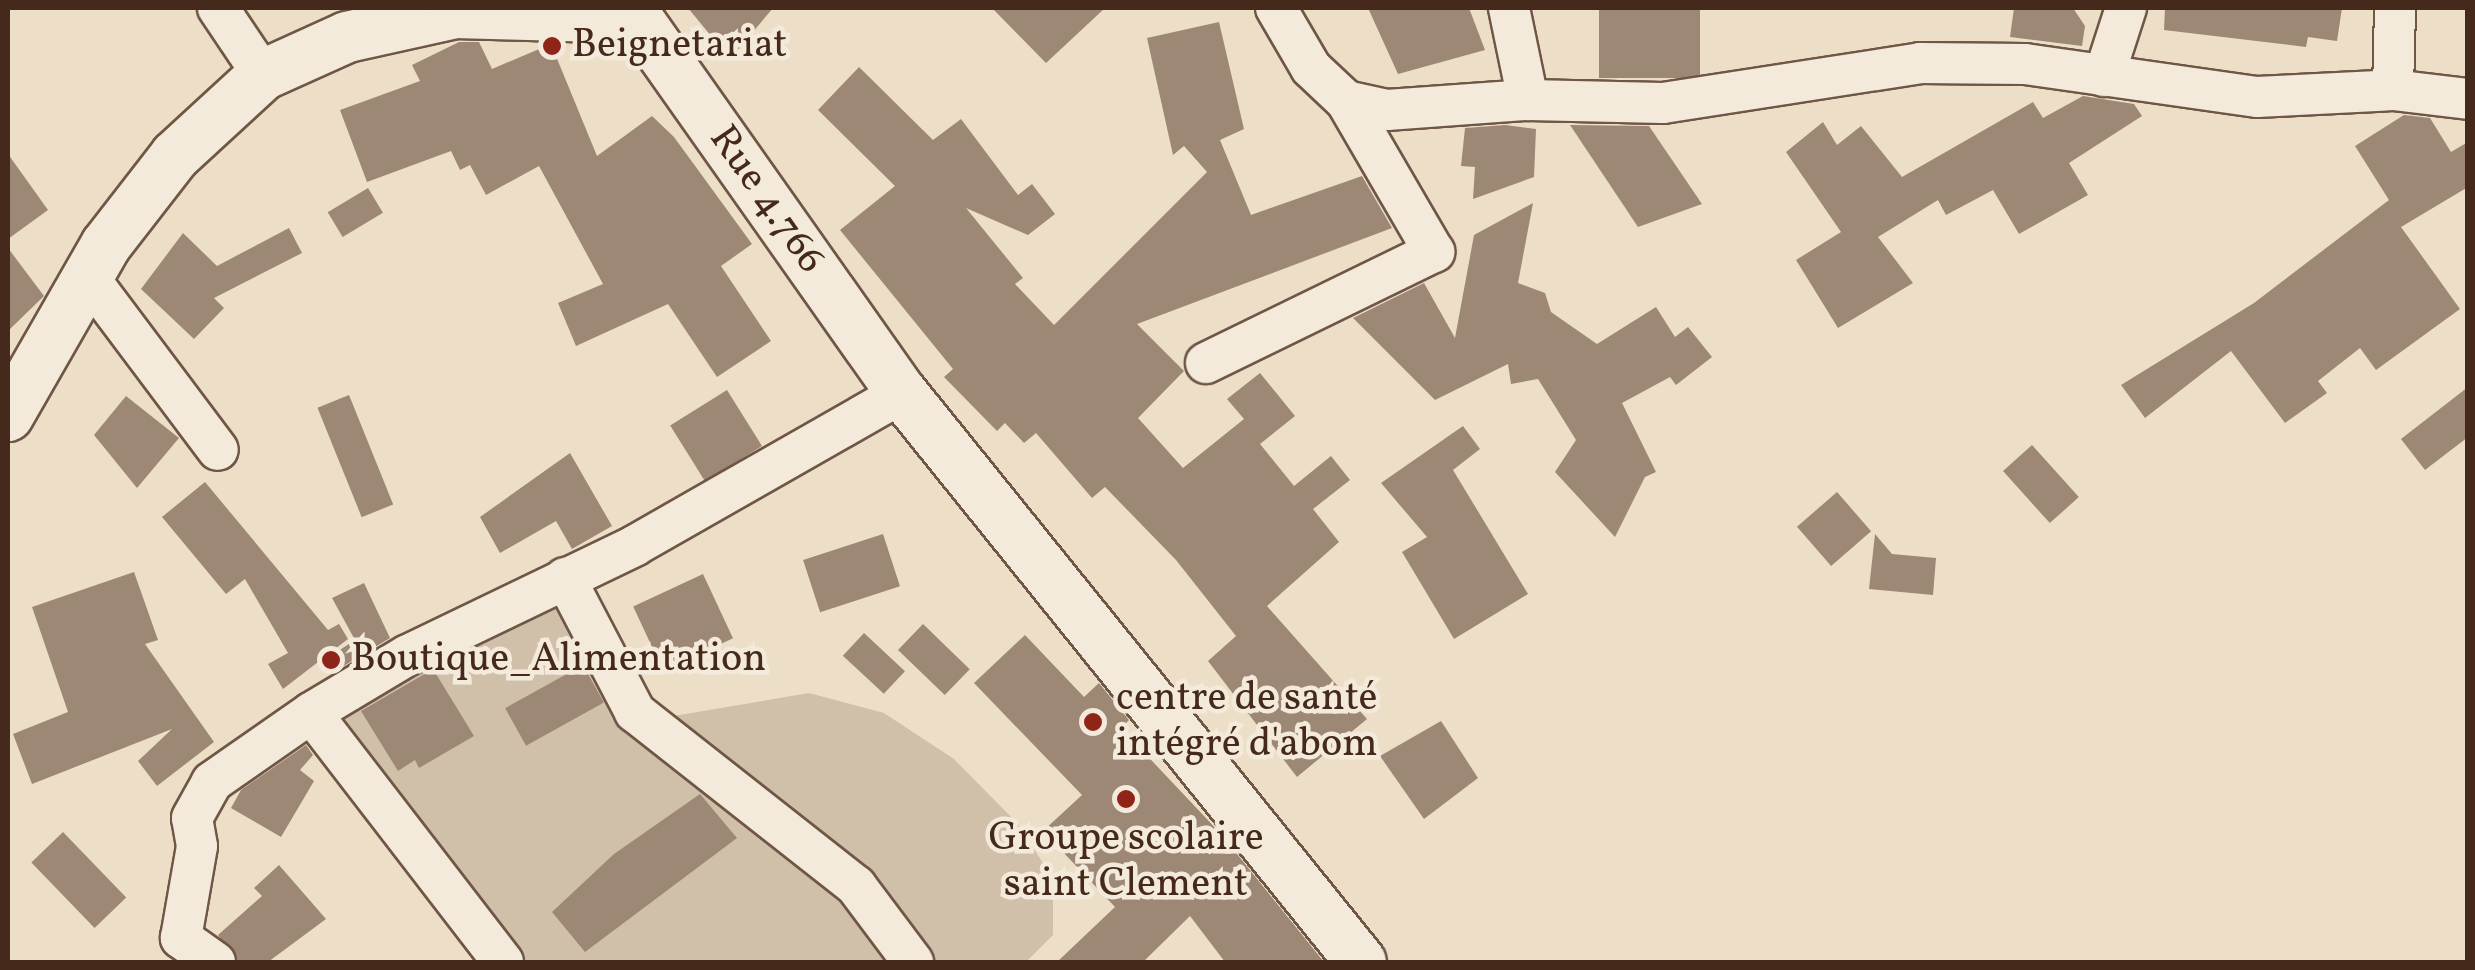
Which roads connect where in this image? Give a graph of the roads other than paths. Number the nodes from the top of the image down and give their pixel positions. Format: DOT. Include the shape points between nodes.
graph roads {
  1 [pos="218,8"];
  2 [pos="1276,8"];
  3 [pos="1509,8"];
  4 [pos="2126,8"];
  5 [pos="2395,8"];
  6 [pos="638,11"];
  7 [pos="263,74"];
  8 [pos="2104,76"];
  9 [pos="2393,90"];
  10 [pos="2468,99"];
  11 [pos="1528,100"];
  12 [pos="1346,101"];
  13 [pos="88,277"];
  14 [pos="1206,362"];
  15 [pos="902,393"];
  16 [pos="8,416"];
  17 [pos="218,450"];
  18 [pos="564,578"];
  19 [pos="311,713"];
  20 [pos="172,950"];
  21 [pos="215,962"];
  22 [pos="503,962"];
  23 [pos="914,962"];
  24 [pos="1361,962"];
  1 -- 7 [label="street"];
  2 -- 12 [label="street" via="1310,68"];
  3 -- 11 [label="street"];
  4 -- 8 [label="street"];
  5 -- 9 [label="street"];
  6 -- 7 [label="street" via="455,13 347,37"];
  6 -- 15 [label="street, Rue 4.766"];
  7 -- 13 [label="street" via="174,156"];
  8 -- 9 [label="street" via="2257,96"];
  8 -- 11 [label="street" via="1920,63 1663,103"];
  9 -- 10 [label="street"];
  11 -- 12 [label="street" via="1388,110"];
  12 -- 14 [label="street" via="1434,252"];
  13 -- 16 [label="street"];
  13 -- 17 [label="street"];
  15 -- 18 [label="street"];
  15 -- 24 [label="street, Rue 4.766"];
  18 -- 19 [label="street" via="408,654"];
  18 -- 23 [label="street" via="635,712 856,886"];
  19 -- 20 [label="street" via="212,782 192,818 197,846"];
  19 -- 22 [label="street"];
  20 -- 21 [label="street"];
}
